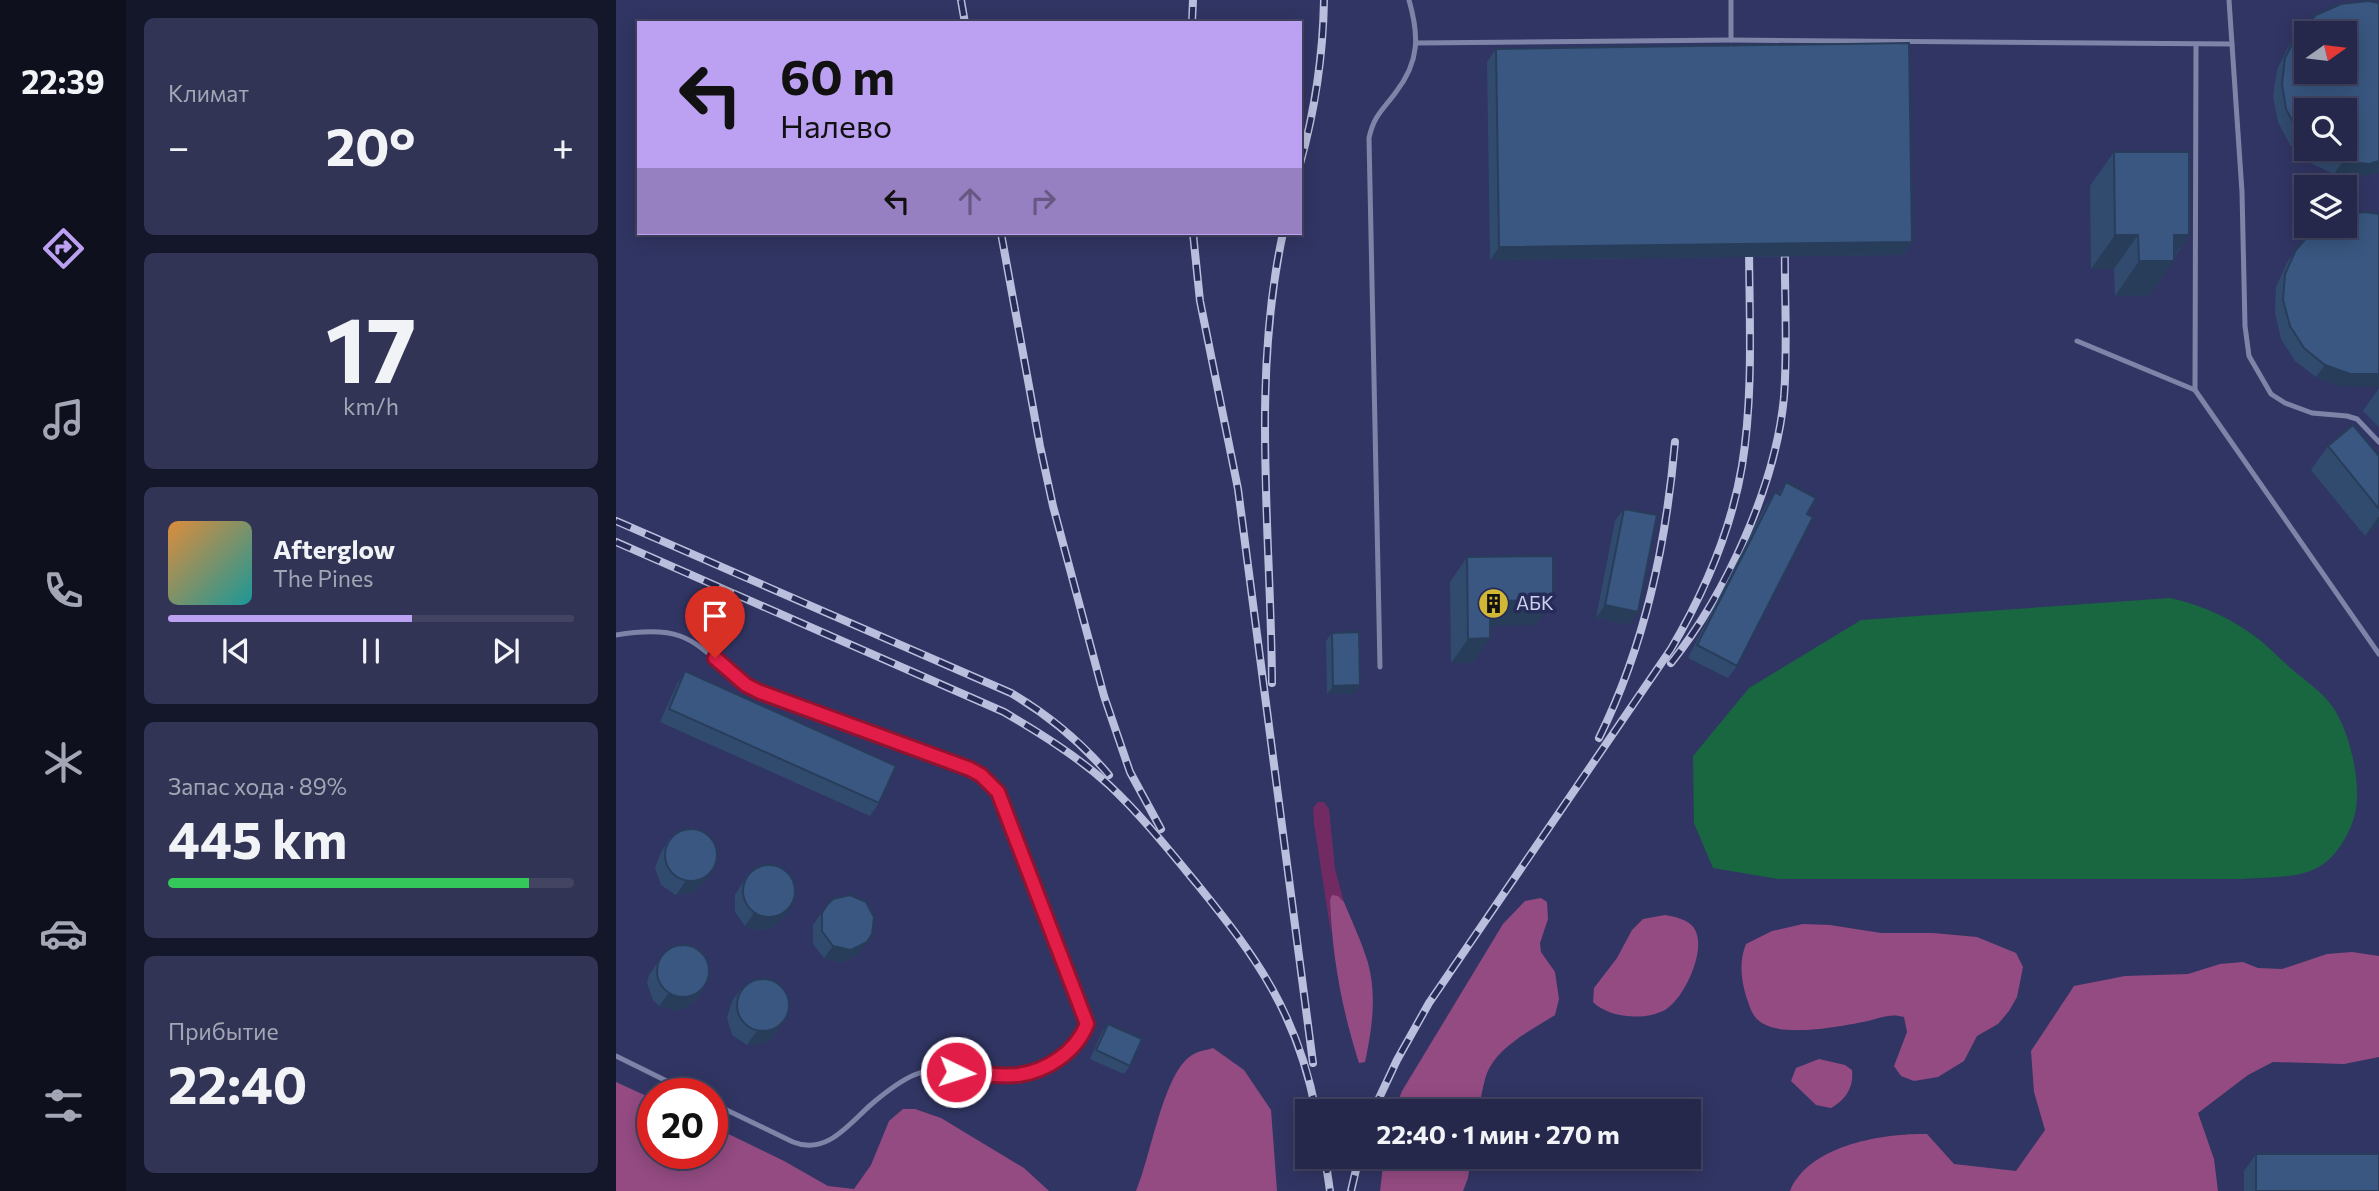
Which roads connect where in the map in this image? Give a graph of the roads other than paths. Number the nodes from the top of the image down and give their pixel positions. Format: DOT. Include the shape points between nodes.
graph roads {
  1 [pos="1409,0"];
  2 [pos="1731,0"];
  3 [pos="2230,0"];
  4 [pos="1731,40"];
  5 [pos="1417,43"];
  6 [pos="2232,44"];
  7 [pos="2196,46"];
  8 [pos="2077,341"];
  9 [pos="2195,390"];
  10 [pos="2379,442"];
  11 [pos="616,635"];
  12 [pos="2379,654"];
  13 [pos="1380,667"];
  14 [pos="616,1056"];
  15 [pos="661,1078"];
  16 [pos="728,1111"];
  1 -- 5 [label="lane"];
  2 -- 4 [label="lane"];
  3 -- 6 [label="lane"];
  4 -- 5 [label="lane"];
  4 -- 7 [label="lane"];
  5 -- 13 [label="lane" via="1397,92 1373,120 1369,138"];
  6 -- 7 [label="lane"];
  6 -- 10 [label="lane" via="2249,356 2272,394 2285,403 2312,413 2357,419"];
  7 -- 9 [label="lane"];
  8 -- 9 [label="lane"];
  9 -- 12 [label="lane"];
  11 -- 16 [label="lane" via="652,630 682,635 746,685 981,775 998,792 1087,1024 1082,1036 1054,1062 1017,1075 936,1069 915,1075 875,1101 828,1142 815,1146 802,1146"];
  14 -- 15 [label="lane"];
}
